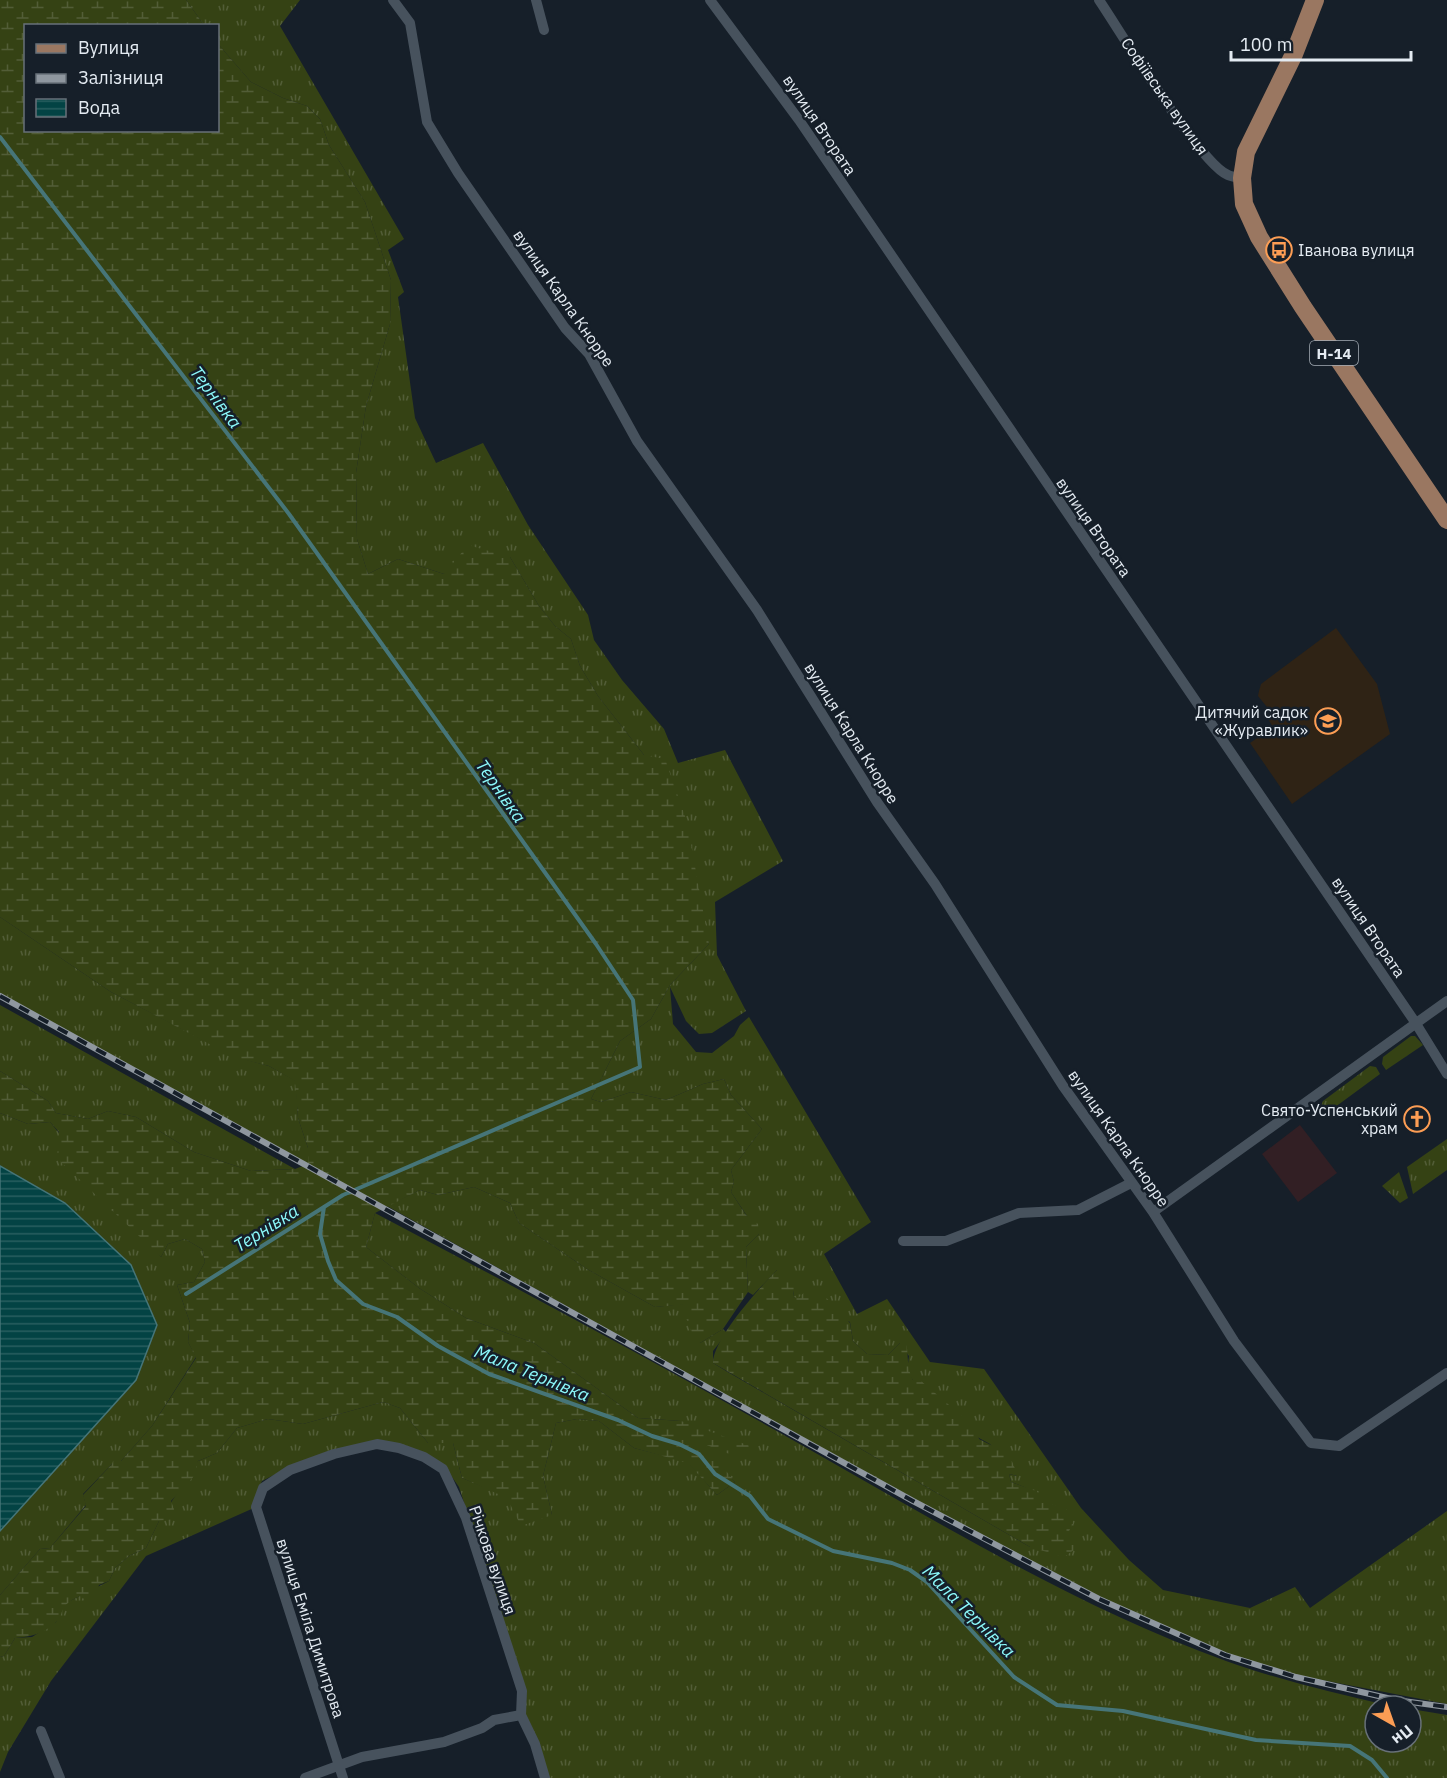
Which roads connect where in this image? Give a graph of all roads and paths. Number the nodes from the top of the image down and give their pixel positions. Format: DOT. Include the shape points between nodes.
graph roads {
  1 [pos="393,0"];
  2 [pos="536,0"];
  3 [pos="710,0"];
  4 [pos="1099,0"];
  5 [pos="1315,0"];
  6 [pos="544,30"];
  7 [pos="1242,178"];
  8 [pos="1447,520"];
  9 [pos="1447,1001"];
  10 [pos="1415,1022"];
  11 [pos="1447,1074"];
  12 [pos="1131,1183"];
  13 [pos="1153,1212"];
  14 [pos="903,1241"];
  15 [pos="1447,1372"];
  16 [pos="263,1488"];
  17 [pos="521,1715"];
  18 [pos="41,1731"];
  19 [pos="341,1772"];
  20 [pos="60,1778"];
  21 [pos="305,1778"];
  22 [pos="545,1778"];
  1 -- 12 [label="street, вулиця Карла Кнорре" via="410,22 427,122 433,132 565,328 589,354 638,441 757,610 877,802"];
  2 -- 6 [label="street"];
  3 -- 10 [label="street, вулиця Втората" via="799,120"];
  4 -- 7 [label="street, Софіївська вулиця" via="1193,139 1227,175"];
  5 -- 7 [label="main road, Н-14" via="1294,54 1246,152"];
  7 -- 8 [label="main road, Н-14" via="1244,204 1259,237"];
  9 -- 10 [label="street"];
  10 -- 11 [label="street, вулиця Втората"];
  10 -- 13 [label="street"];
  12 -- 13 [label="street, вулиця Карла Кнорре"];
  12 -- 14 [label="street" via="1078,1210 1019,1213 946,1241"];
  13 -- 15 [label="street, вулиця Карла Кнорре" via="1234,1341 1311,1443 1339,1446"];
  16 -- 17 [label="street, Річкова вулиця" via="290,1470 377,1444 424,1457 443,1469 466,1518 522,1691"];
  16 -- 19 [label="street, вулиця Еміла Димитрова" via="256,1507"];
  17 -- 19 [label="street" via="494,1720 444,1742 371,1755"];
  17 -- 22 [label="street, Річкова вулиця"];
  18 -- 20 [label="street"];
  19 -- 21 [label="street"];
}
